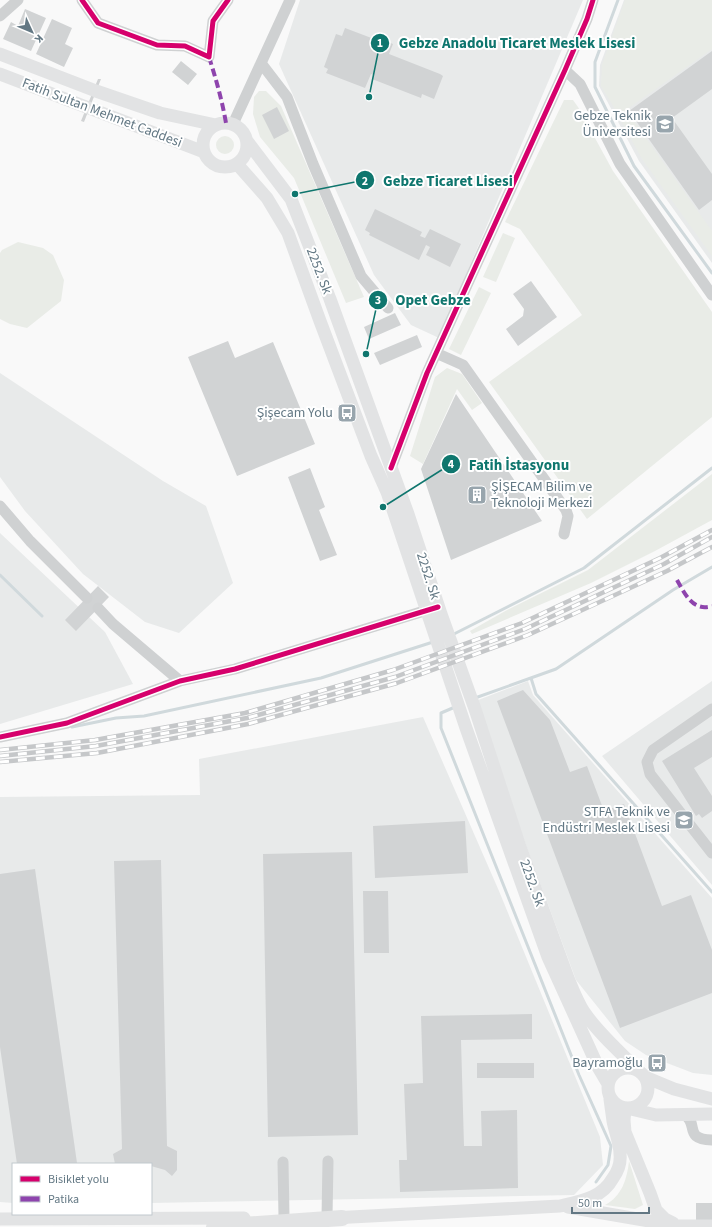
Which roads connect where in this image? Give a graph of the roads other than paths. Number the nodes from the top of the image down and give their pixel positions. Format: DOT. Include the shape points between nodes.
graph roads {
  1 [pos="18,0"];
  2 [pos="82,0"];
  3 [pos="228,0"];
  4 [pos="290,0"];
  5 [pos="594,0"];
  6 [pos="0,16"];
  7 [pos="0,54"];
  8 [pos="262,63"];
  9 [pos="564,70"];
  10 [pos="0,74"];
  11 [pos="233,124"];
  12 [pos="216,125"];
  13 [pos="247,141"];
  14 [pos="204,152"];
  15 [pos="238,164"];
  16 [pos="712,295"];
  17 [pos="388,308"];
  18 [pos="436,353"];
  19 [pos="391,468"];
  20 [pos="0,506"];
  21 [pos="564,534"];
  22 [pos="87,598"];
  23 [pos="98,608"];
  24 [pos="434,613"];
  25 [pos="180,681"];
  26 [pos="712,709"];
  27 [pos="0,737"];
  28 [pos="712,853"];
  29 [pos="642,1074"];
  30 [pos="608,1084"];
  31 [pos="712,1098"];
  32 [pos="610,1099"];
  33 [pos="628,1109"];
  34 [pos="712,1114"];
  35 [pos="685,1115"];
  36 [pos="712,1140"];
  37 [pos="328,1161"];
  38 [pos="283,1162"];
  39 [pos="560,1206"];
  40 [pos="284,1217"];
  41 [pos="335,1218"];
  42 [pos="0,1219"];
  43 [pos="678,1226"];
  44 [pos="712,1226"];
  45 [pos="214,1227"];
  1 -- 6 [label="street"];
  2 -- 3 [label="street" via="98,23 157,45 185,46 209,57 213,21"];
  4 -- 8 [label="street"];
  5 -- 9 [label="street"];
  7 -- 12 [label="main road, Fatih Sultan Mehmet Caddesi" via="160,114"];
  8 -- 11 [label="street"];
  8 -- 17 [label="street" via="287,97 361,276"];
  9 -- 16 [label="street" via="580,84 620,164"];
  9 -- 18 [label="street"];
  10 -- 14 [label="main road, Fatih Sultan Mehmet Caddesi"];
  11 -- 12 [label="main road"];
  11 -- 13 [label="main road" via="245,134"];
  12 -- 14 [label="main road" via="206,133 203,141"];
  13 -- 15 [label="main road" via="248,149"];
  13 -- 19 [label="main road, 2252. Sk" via="291,199"];
  14 -- 15 [label="main road" via="215,165 229,167"];
  15 -- 24 [label="main road, 2252. Sk" via="267,198 288,233 371,456"];
  18 -- 19 [label="street"];
  18 -- 21 [label="street" via="463,365 566,510 568,516"];
  19 -- 24 [label="main road, 2252. Sk" via="408,514"];
  20 -- 22 [label="street" via="30,541"];
  23 -- 25 [label="street"];
  24 -- 25 [label="street" via="235,669"];
  24 -- 29 [label="main road, 2252. Sk" via="475,709 549,930 576,998 596,1026"];
  24 -- 30 [label="main road, 2252. Sk" via="461,713 548,957"];
  25 -- 27 [label="street" via="67,723"];
  26 -- 28 [label="street" via="653,750 647,762 650,774"];
  29 -- 30 [label="main road" via="629,1068 618,1071"];
  29 -- 31 [label="main road" via="674,1089"];
  29 -- 33 [label="main road" via="647,1083 646,1096 638,1106"];
  30 -- 32 [label="main road"];
  32 -- 33 [label="main road" via="614,1104"];
  32 -- 39 [label="main road" via="619,1143 620,1156 616,1174 600,1194"];
  33 -- 35 [label="main road" via="656,1115"];
  33 -- 43 [label="main road" via="624,1120 625,1132 656,1210"];
  34 -- 35 [label="main road"];
  35 -- 36 [label="street" via="691,1121 695,1136"];
  37 -- 41 [label="street"];
  38 -- 40 [label="street"];
  39 -- 41 [label="main road"];
  39 -- 43 [label="main road"];
  40 -- 41 [label="main road"];
  40 -- 42 [label="main road"];
  41 -- 45 [label="highway"];
  43 -- 44 [label="main road"];
}
